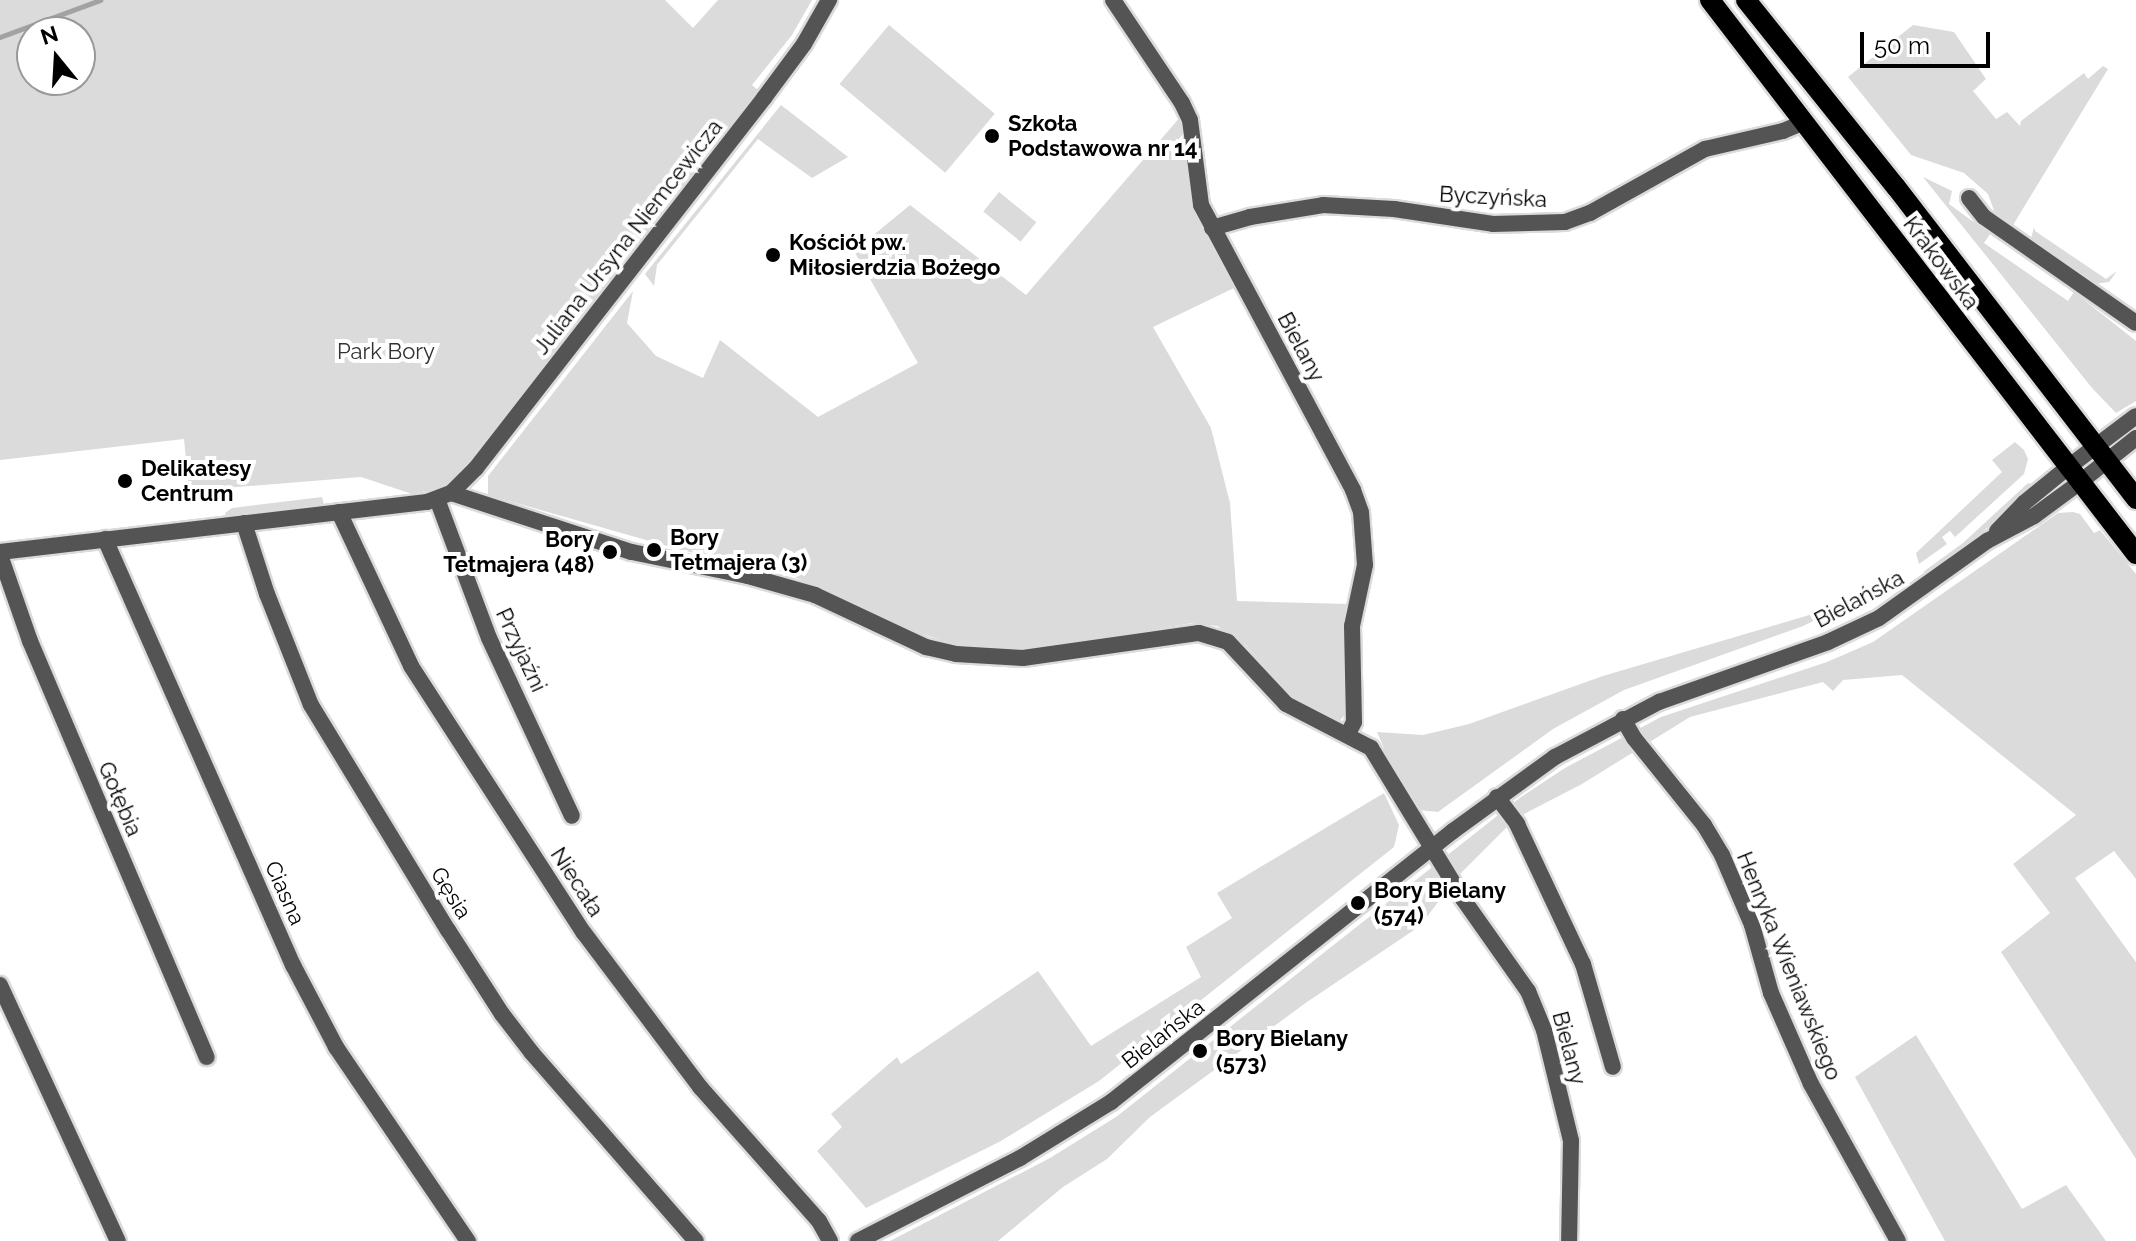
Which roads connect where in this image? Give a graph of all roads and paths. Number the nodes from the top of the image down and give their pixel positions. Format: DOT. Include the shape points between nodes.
graph roads {
  1 [pos="829,0"];
  2 [pos="1113,0"];
  3 [pos="1710,0"];
  4 [pos="1746,0"];
  5 [pos="1802,123"];
  6 [pos="1969,198"];
  7 [pos="1212,228"];
  8 [pos="2136,323"];
  9 [pos="2136,416"];
  10 [pos="2136,438"];
  11 [pos="2101,454"];
  12 [pos="2073,475"];
  13 [pos="444,496"];
  14 [pos="2136,499"];
  15 [pos="339,512"];
  16 [pos="244,523"];
  17 [pos="105,539"];
  18 [pos="0,554"];
  19 [pos="2136,554"];
  20 [pos="1623,719"];
  21 [pos="1348,734"];
  22 [pos="1497,797"];
  23 [pos="572,816"];
  24 [pos="1431,849"];
  25 [pos="0,985"];
  26 [pos="207,1057"];
  27 [pos="1613,1067"];
  28 [pos="860,1240"];
  29 [pos="118,1241"];
  30 [pos="468,1241"];
  31 [pos="696,1241"];
  32 [pos="830,1241"];
  33 [pos="1569,1241"];
  34 [pos="1898,1241"];
  1 -- 13 [label="street, Juliana Ursyna Niemcewicza" via="794,60 476,468"];
  2 -- 7 [label="street, Bielany" via="1190,120 1196,186"];
  3 -- 5 [label="main road, Krakowska"];
  4 -- 11 [label="main road, Krakowska"];
  5 -- 7 [label="street, Byczyńska" via="1705,149 1565,222 1493,224 1323,205"];
  5 -- 12 [label="main road, Krakowska"];
  6 -- 8 [label="street" via="1984,217"];
  7 -- 21 [label="street, Bielany" via="1361,512 1365,565 1352,626 1354,722"];
  9 -- 11 [label="street"];
  10 -- 11 [label="street"];
  11 -- 12 [label="street, Bielańska"];
  11 -- 14 [label="main road, Krakowska"];
  12 -- 19 [label="main road, Krakowska"];
  12 -- 20 [label="street, Bielańska" via="2024,503 1987,541 1879,618"];
  13 -- 15 [label="street"];
  13 -- 21 [label="street, Bielany" via="632,552 815,595 926,647 956,654 1023,658 1199,633 1215,636 1239,651 1286,704"];
  13 -- 23 [label="street, Przyjaźni" via="489,638"];
  15 -- 16 [label="street"];
  15 -- 32 [label="street, Niecała" via="411,666 584,933 661,1038 819,1221"];
  16 -- 17 [label="street"];
  16 -- 31 [label="street, Gęsia" via="311,705 440,917 532,1053"];
  17 -- 18 [label="street"];
  17 -- 30 [label="street, Ciasna" via="293,965 336,1047"];
  18 -- 26 [label="street, Gołębia" via="30,641"];
  20 -- 22 [label="street, Bielańska"];
  20 -- 34 [label="street, Henryka Wieniawskiego" via="1722,855 1752,925 1771,993 1811,1084"];
  21 -- 24 [label="street, Bielany" via="1379,758"];
  22 -- 24 [label="street, Bielańska"];
  22 -- 27 [label="street" via="1517,824 1583,964"];
  24 -- 28 [label="street, Bielańska" via="1111,1102 1020,1158"];
  24 -- 33 [label="street, Bielany" via="1528,991 1544,1030 1571,1141"];
  25 -- 29 [label="street"];
}
